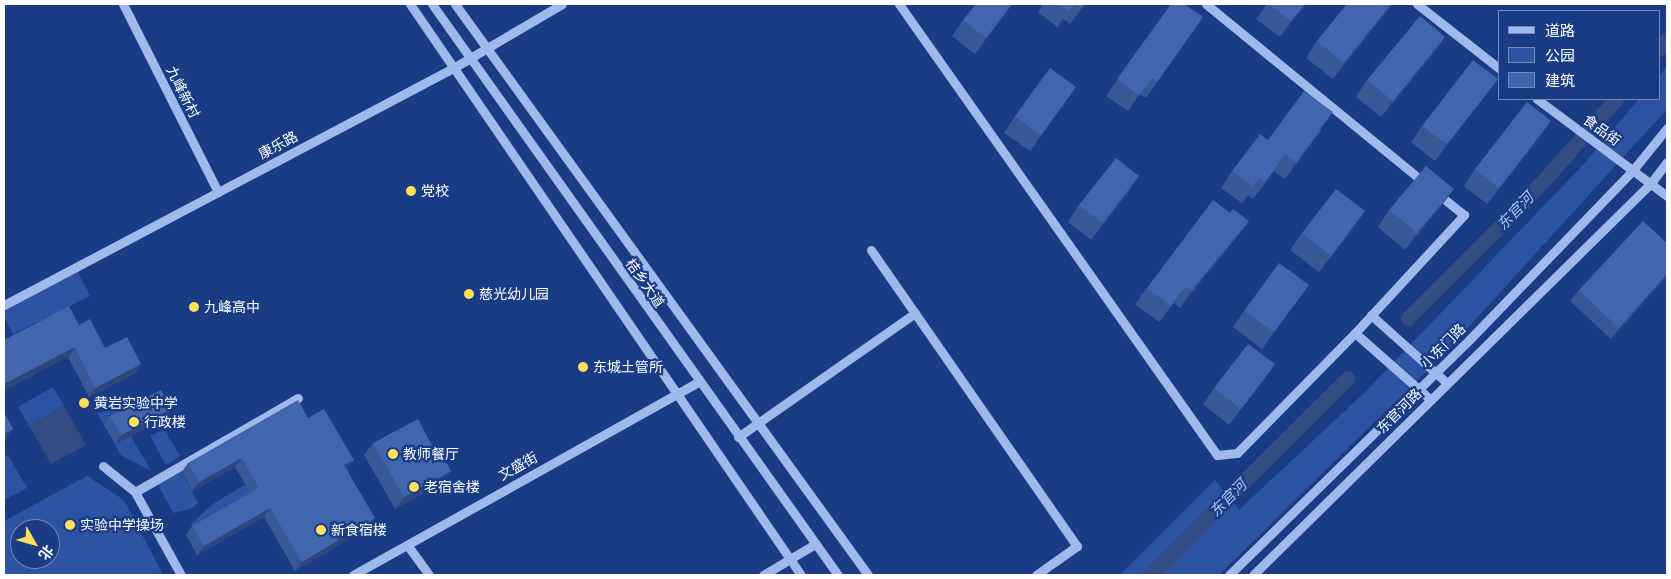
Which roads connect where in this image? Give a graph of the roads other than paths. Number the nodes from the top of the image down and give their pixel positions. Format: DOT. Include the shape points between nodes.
graph roads {
  1 [pos="123,4"];
  2 [pos="410,4"];
  3 [pos="432,4"];
  4 [pos="455,4"];
  5 [pos="562,4"];
  6 [pos="899,4"];
  7 [pos="1206,4"];
  8 [pos="1417,4"];
  9 [pos="487,48"];
  10 [pos="470,57"];
  11 [pos="455,67"];
  12 [pos="1498,67"];
  13 [pos="1538,100"];
  14 [pos="1667,128"];
  15 [pos="1667,162"];
  16 [pos="1633,170"];
  17 [pos="1651,183"];
  18 [pos="218,192"];
  19 [pos="1667,196"];
  20 [pos="871,250"];
  21 [pos="4,305"];
  22 [pos="915,313"];
  23 [pos="1371,315"];
  24 [pos="1355,333"];
  25 [pos="1435,373"];
  26 [pos="698,382"];
  27 [pos="1447,383"];
  28 [pos="1418,390"];
  29 [pos="676,394"];
  30 [pos="298,398"];
  31 [pos="1431,400"];
  32 [pos="757,422"];
  33 [pos="738,437"];
  34 [pos="103,466"];
  35 [pos="135,492"];
  36 [pos="815,544"];
  37 [pos="408,546"];
  38 [pos="790,559"];
  39 [pos="181,575"];
  40 [pos="353,575"];
  41 [pos="429,575"];
  42 [pos="763,575"];
  43 [pos="802,575"];
  44 [pos="838,575"];
  45 [pos="868,575"];
  46 [pos="1036,575"];
  47 [pos="1230,575"];
  48 [pos="1253,575"];
  1 -- 18 [label="street, 九峰新村"];
  2 -- 11 [label="street"];
  3 -- 10 [label="street, 桔乡大道"];
  4 -- 9 [label="street"];
  5 -- 9 [label="street, 康乐路"];
  6 -- 24 [label="street" via="1217,455 1237,453"];
  7 -- 23 [label="street" via="1464,215"];
  8 -- 12 [label="street"];
  9 -- 10 [label="street, 康乐路"];
  9 -- 32 [label="street"];
  10 -- 11 [label="street, 康乐路"];
  10 -- 26 [label="street, 桔乡大道"];
  11 -- 18 [label="street, 康乐路"];
  11 -- 29 [label="street"];
  13 -- 16 [label="street, 食品街"];
  14 -- 16 [label="street, 小东门路"];
  15 -- 17 [label="street"];
  16 -- 17 [label="street, 食品街"];
  16 -- 25 [label="street, 小东门路"];
  17 -- 19 [label="street, 食品街"];
  17 -- 27 [label="street, 东官河路"];
  18 -- 21 [label="street, 康乐路"];
  20 -- 22 [label="street"];
  22 -- 32 [label="street"];
  22 -- 46 [label="street" via="1077,546"];
  23 -- 24 [label="street"];
  23 -- 25 [label="street"];
  24 -- 28 [label="street"];
  25 -- 27 [label="street"];
  25 -- 28 [label="street, 小东门路"];
  26 -- 29 [label="street, 文盛街"];
  26 -- 33 [label="street, 桔乡大道"];
  27 -- 31 [label="street, 东官河路"];
  28 -- 31 [label="street"];
  28 -- 47 [label="street, 小东门路"];
  29 -- 37 [label="street, 文盛街"];
  29 -- 38 [label="street"];
  30 -- 35 [label="street"];
  31 -- 48 [label="street, 东官河路"];
  32 -- 33 [label="street"];
  32 -- 45 [label="street"];
  33 -- 36 [label="street, 桔乡大道"];
  34 -- 35 [label="street"];
  35 -- 39 [label="street"];
  36 -- 38 [label="street"];
  36 -- 44 [label="street, 桔乡大道"];
  37 -- 40 [label="street, 文盛街"];
  37 -- 41 [label="street"];
  38 -- 42 [label="street"];
  38 -- 43 [label="street"];
}
